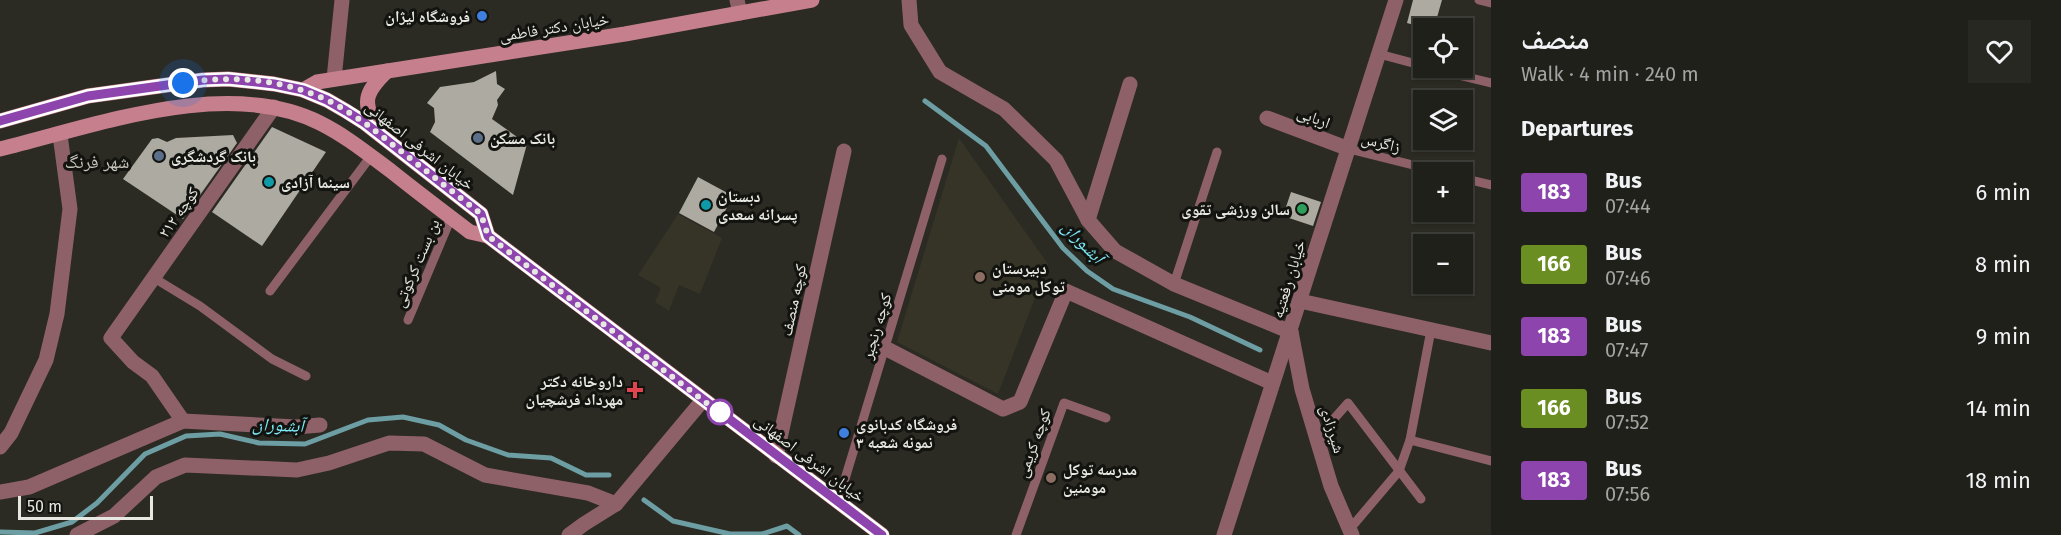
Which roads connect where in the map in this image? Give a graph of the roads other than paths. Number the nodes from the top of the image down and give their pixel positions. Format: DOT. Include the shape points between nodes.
graph roads {
  1 [pos="342,0"];
  2 [pos="812,0"];
  3 [pos="909,0"];
  4 [pos="1396,0"];
  5 [pos="1479,0"];
  6 [pos="1491,3"];
  7 [pos="738,7"];
  8 [pos="1379,54"];
  9 [pos="1413,63"];
  10 [pos="387,71"];
  11 [pos="1470,78"];
  12 [pos="334,79"];
  13 [pos="1491,83"];
  14 [pos="1130,84"];
  15 [pos="303,90"];
  16 [pos="274,107"];
  17 [pos="1267,118"];
  18 [pos="0,121"];
  19 [pos="378,134"];
  20 [pos="60,135"];
  21 [pos="0,149"];
  22 [pos="1348,149"];
  23 [pos="844,151"];
  24 [pos="1217,152"];
  25 [pos="370,156"];
  26 [pos="942,159"];
  27 [pos="1413,165"];
  28 [pos="1473,181"];
  29 [pos="1491,185"];
  30 [pos="451,218"];
  31 [pos="1088,219"];
  32 [pos="488,236"];
  33 [pos="154,278"];
  34 [pos="1174,284"];
  35 [pos="270,291"];
  36 [pos="1300,301"];
  37 [pos="408,320"];
  38 [pos="1431,330"];
  39 [pos="1291,332"];
  40 [pos="1491,343"];
  41 [pos="885,348"];
  42 [pos="306,376"];
  43 [pos="1272,384"];
  44 [pos="703,399"];
  45 [pos="1106,418"];
  46 [pos="183,421"];
  47 [pos="321,425"];
  48 [pos="5,431"];
  49 [pos="1317,438"];
  50 [pos="1410,440"];
  51 [pos="0,447"];
  52 [pos="776,456"];
  53 [pos="1491,461"];
  54 [pos="1399,471"];
  55 [pos="0,492"];
  56 [pos="1421,499"];
  57 [pos="838,502"];
  58 [pos="616,504"];
  59 [pos="876,533"];
  60 [pos="1350,533"];
  61 [pos="77,535"];
  62 [pos="569,535"];
  63 [pos="1016,535"];
  64 [pos="1224,535"];
  1 -- 12 [label="street"];
  2 -- 7 [label="main road, خیابان دکتر فاطمی"];
  3 -- 31 [label="street" via="910,25 939,72 1004,109 1034,138 1056,160"];
  4 -- 8 [label="street, خیابان رفعتیه"];
  5 -- 6 [label="lane"];
  7 -- 10 [label="main road, خیابان دکتر فاطمی" via="625,34"];
  8 -- 9 [label="lane"];
  8 -- 22 [label="street, خیابان رفعتیه"];
  10 -- 12 [label="main road, خیابان دکتر فاطمی"];
  10 -- 19 [label="main road" via="372,85 368,98 368,113"];
  11 -- 13 [label="lane"];
  12 -- 15 [label="main road, خیابان دکتر فاطمی"];
  14 -- 31 [label="street"];
  15 -- 18 [label="main road, خیابان اشرفی اصفهانی" via="250,80 203,80 88,96"];
  15 -- 19 [label="main road, خیابان اشرفی اصفهانی" via="327,100"];
  16 -- 20 [label="main road, خیابان اشرفی اصفهانی" via="225,104 145,112"];
  16 -- 25 [label="main road, خیابان اشرفی اصفهانی" via="318,122"];
  16 -- 33 [label="street, کوچه ۲۱۲"];
  17 -- 22 [label="street, اربابی"];
  19 -- 32 [label="main road, خیابان اشرفی اصفهانی" via="481,214"];
  20 -- 21 [label="main road, خیابان اشرفی اصفهانی"];
  20 -- 48 [label="street" via="69,209 57,314 46,360"];
  22 -- 27 [label="lane, زاگرس"];
  22 -- 36 [label="street, خیابان رفعتیه"];
  23 -- 52 [label="street, کوچه منصف"];
  24 -- 34 [label="lane"];
  25 -- 30 [label="main road, خیابان اشرفی اصفهانی"];
  25 -- 35 [label="lane"];
  26 -- 41 [label="lane, کوچه رنجبر"];
  28 -- 29 [label="lane"];
  30 -- 32 [label="main road, خیابان اشرفی اصفهانی" via="470,232"];
  30 -- 37 [label="lane, بن بست کرکوتی"];
  31 -- 34 [label="street" via="1115,251"];
  32 -- 44 [label="main road, خیابان اشرفی اصفهانی"];
  33 -- 42 [label="lane" via="272,359"];
  33 -- 46 [label="street, کوچه ۲۱۲" via="111,338 152,376"];
  34 -- 39 [label="street"];
  36 -- 38 [label="street"];
  36 -- 39 [label="street, خیابان رفعتیه"];
  38 -- 40 [label="street"];
  38 -- 50 [label="lane"];
  39 -- 43 [label="street, خیابان رفعتیه"];
  39 -- 49 [label="street, شیرزادی"];
  41 -- 43 [label="street" via="1003,409 1020,402 1066,291"];
  41 -- 57 [label="lane, کوچه رنجبر"];
  43 -- 64 [label="street, خیابان رفعتیه"];
  44 -- 52 [label="main road, خیابان اشرفی اصفهانی"];
  44 -- 58 [label="street"];
  45 -- 63 [label="lane, کوچه کریمی" via="1064,403"];
  46 -- 47 [label="street"];
  46 -- 55 [label="street" via="29,487"];
  48 -- 51 [label="street"];
  49 -- 54 [label="lane" via="1348,403"];
  49 -- 60 [label="street, شیرزادی"];
  50 -- 53 [label="lane"];
  50 -- 54 [label="lane"];
  52 -- 57 [label="main road, خیابان اشرفی اصفهانی"];
  54 -- 56 [label="lane"];
  54 -- 60 [label="lane"];
  57 -- 59 [label="main road, خیابان اشرفی اصفهانی"];
  58 -- 61 [label="street" via="588,493 485,475 424,444 389,443 329,464 297,470 185,465 156,477 114,516"];
  58 -- 62 [label="street"];
}
